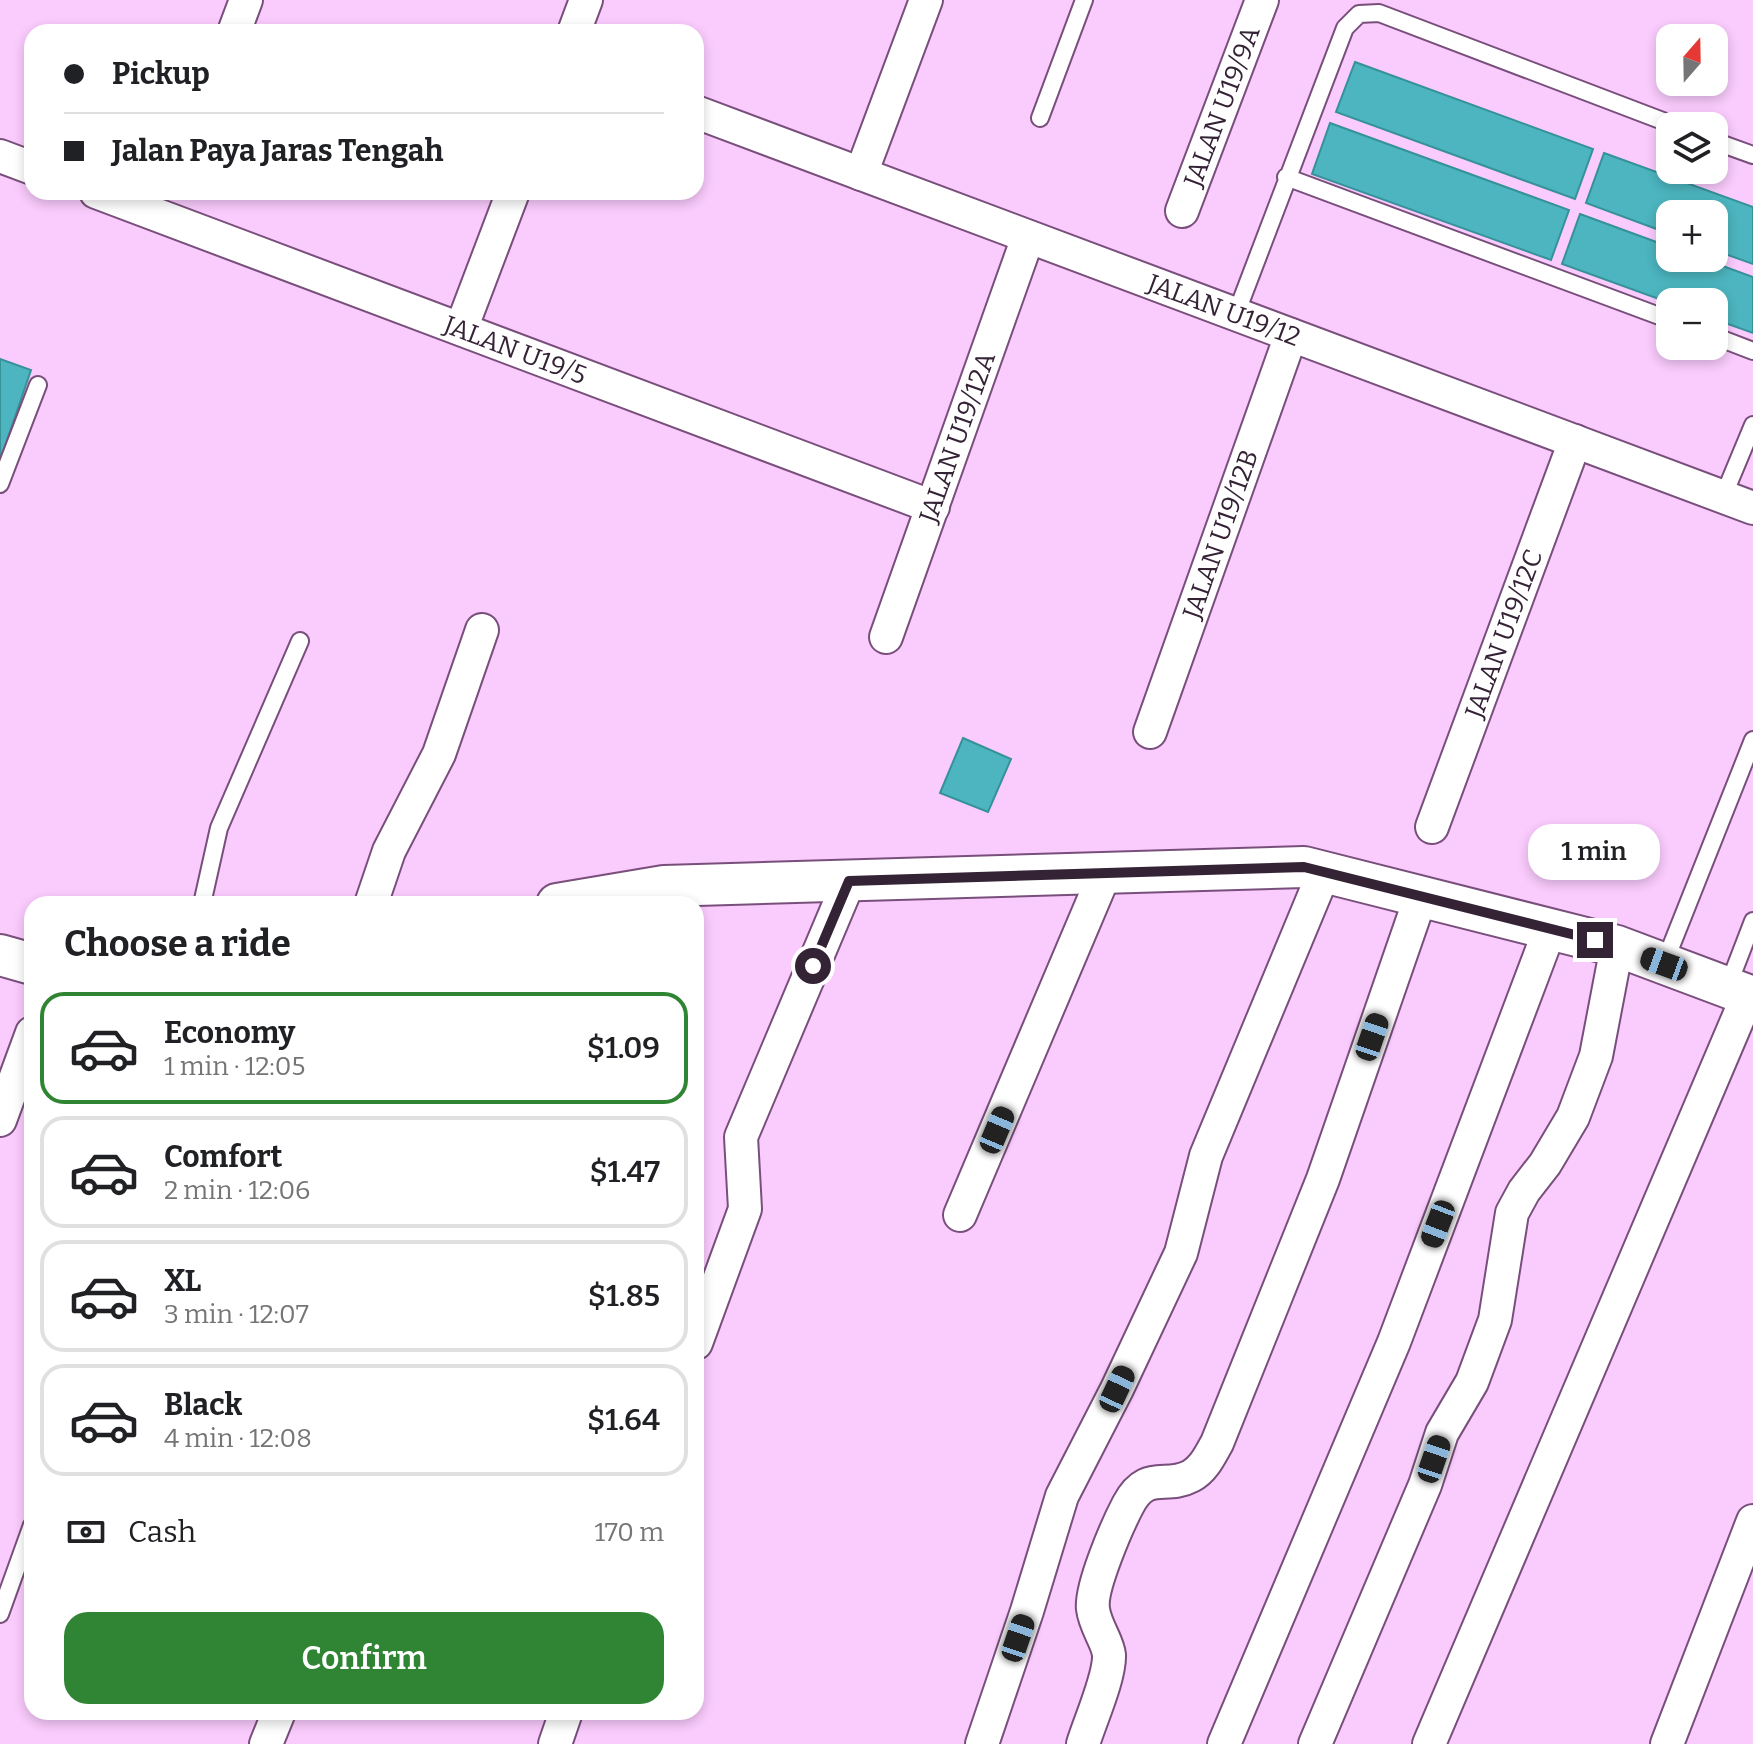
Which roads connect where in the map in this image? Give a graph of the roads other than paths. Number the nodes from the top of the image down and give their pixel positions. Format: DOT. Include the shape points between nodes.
graph roads {
  1 [pos="246,0"];
  2 [pos="586,0"];
  3 [pos="926,0"];
  4 [pos="1084,0"];
  5 [pos="1262,0"];
  6 [pos="237,24"];
  7 [pos="577,24"];
  8 [pos="704,115"];
  9 [pos="1040,118"];
  10 [pos="1656,118"];
  11 [pos="1728,146"];
  12 [pos="1753,155"];
  13 [pos="0,156"];
  14 [pos="24,165"];
  15 [pos="861,174"];
  16 [pos="1286,177"];
  17 [pos="142,200"];
  18 [pos="510,200"];
  19 [pos="170,205"];
  20 [pos="1182,211"];
  21 [pos="1028,237"];
  22 [pos="1236,314"];
  23 [pos="1656,315"];
  24 [pos="461,329"];
  25 [pos="1291,335"];
  26 [pos="1728,341"];
  27 [pos="1753,351"];
  28 [pos="38,385"];
  29 [pos="1753,425"];
  30 [pos="1575,441"];
  31 [pos="0,484"];
  32 [pos="1738,502"];
  33 [pos="933,507"];
  34 [pos="482,630"];
  35 [pos="886,637"];
  36 [pos="300,641"];
  37 [pos="1150,732"];
  38 [pos="1753,740"];
  39 [pos="1432,827"];
  40 [pos="1324,872"];
  41 [pos="1105,873"];
  42 [pos="849,881"];
  43 [pos="204,896"];
  44 [pos="374,896"];
  45 [pos="629,896"];
  46 [pos="1421,896"];
  47 [pos="1753,921"];
  48 [pos="1550,929"];
  49 [pos="1617,946"];
  50 [pos="0,955"];
  51 [pos="24,962"];
  52 [pos="1664,964"];
  53 [pos="1743,993"];
  54 [pos="22,1048"];
  55 [pos="0,1120"];
  56 [pos="960,1215"];
  57 [pos="704,1321"];
  58 [pos="1753,1521"];
  59 [pos="24,1547"];
  60 [pos="0,1614"];
  61 [pos="276,1720"];
  62 [pos="563,1720"];
  63 [pos="266,1744"];
  64 [pos="555,1744"];
  65 [pos="982,1744"];
  66 [pos="1083,1744"];
  67 [pos="1224,1744"];
  68 [pos="1315,1744"];
  69 [pos="1429,1744"];
  70 [pos="1667,1744"];
  1 -- 6 [label="street"];
  2 -- 7 [label="street"];
  3 -- 15 [label="street"];
  4 -- 9 [label="lane"];
  5 -- 20 [label="street, JALAN U19/9A"];
  8 -- 15 [label="street, JALAN U19/12"];
  10 -- 16 [label="lane" via="1368,12 1345,28"];
  11 -- 12 [label="lane"];
  13 -- 14 [label="street"];
  15 -- 21 [label="street, JALAN U19/12"];
  16 -- 22 [label="lane"];
  16 -- 23 [label="lane"];
  17 -- 19 [label="street, JALAN U19/5"];
  18 -- 24 [label="street"];
  19 -- 24 [label="street, JALAN U19/5"];
  21 -- 22 [label="street, JALAN U19/12"];
  21 -- 33 [label="street, JALAN U19/12A"];
  22 -- 25 [label="street, JALAN U19/12"];
  24 -- 33 [label="street, JALAN U19/5"];
  25 -- 30 [label="street, JALAN U19/12"];
  25 -- 37 [label="street, JALAN U19/12B"];
  26 -- 27 [label="lane"];
  28 -- 31 [label="lane"];
  29 -- 32 [label="lane"];
  30 -- 32 [label="street, JALAN U19/12"];
  30 -- 39 [label="street, JALAN U19/12C"];
  33 -- 35 [label="street, JALAN U19/12A"];
  34 -- 44 [label="street" via="439,754 389,851"];
  36 -- 43 [label="lane" via="219,828"];
  38 -- 52 [label="lane"];
  40 -- 41 [label="street" via="1304,867"];
  40 -- 46 [label="street"];
  40 -- 65 [label="street" via="1206,1156 1181,1253 1062,1496"];
  41 -- 42 [label="street"];
  41 -- 56 [label="street"];
  42 -- 45 [label="street" via="664,886"];
  42 -- 57 [label="street" via="741,1137 745,1209"];
  46 -- 48 [label="street"];
  46 -- 66 [label="street" via="1323,1179 1217,1443 1192,1476 1140,1488 1097,1581 1092,1605 1109,1651 1108,1666"];
  47 -- 53 [label="lane"];
  48 -- 49 [label="street"];
  48 -- 67 [label="street" via="1394,1342"];
  49 -- 52 [label="street"];
  49 -- 68 [label="street" via="1596,1056 1573,1117 1512,1213 1495,1320 1472,1382 1442,1433"];
  50 -- 51 [label="street"];
  52 -- 53 [label="street"];
  53 -- 69 [label="street"];
  54 -- 55 [label="street"];
  58 -- 70 [label="street"];
  59 -- 60 [label="lane"];
  61 -- 63 [label="street"];
  62 -- 64 [label="street"];
}
